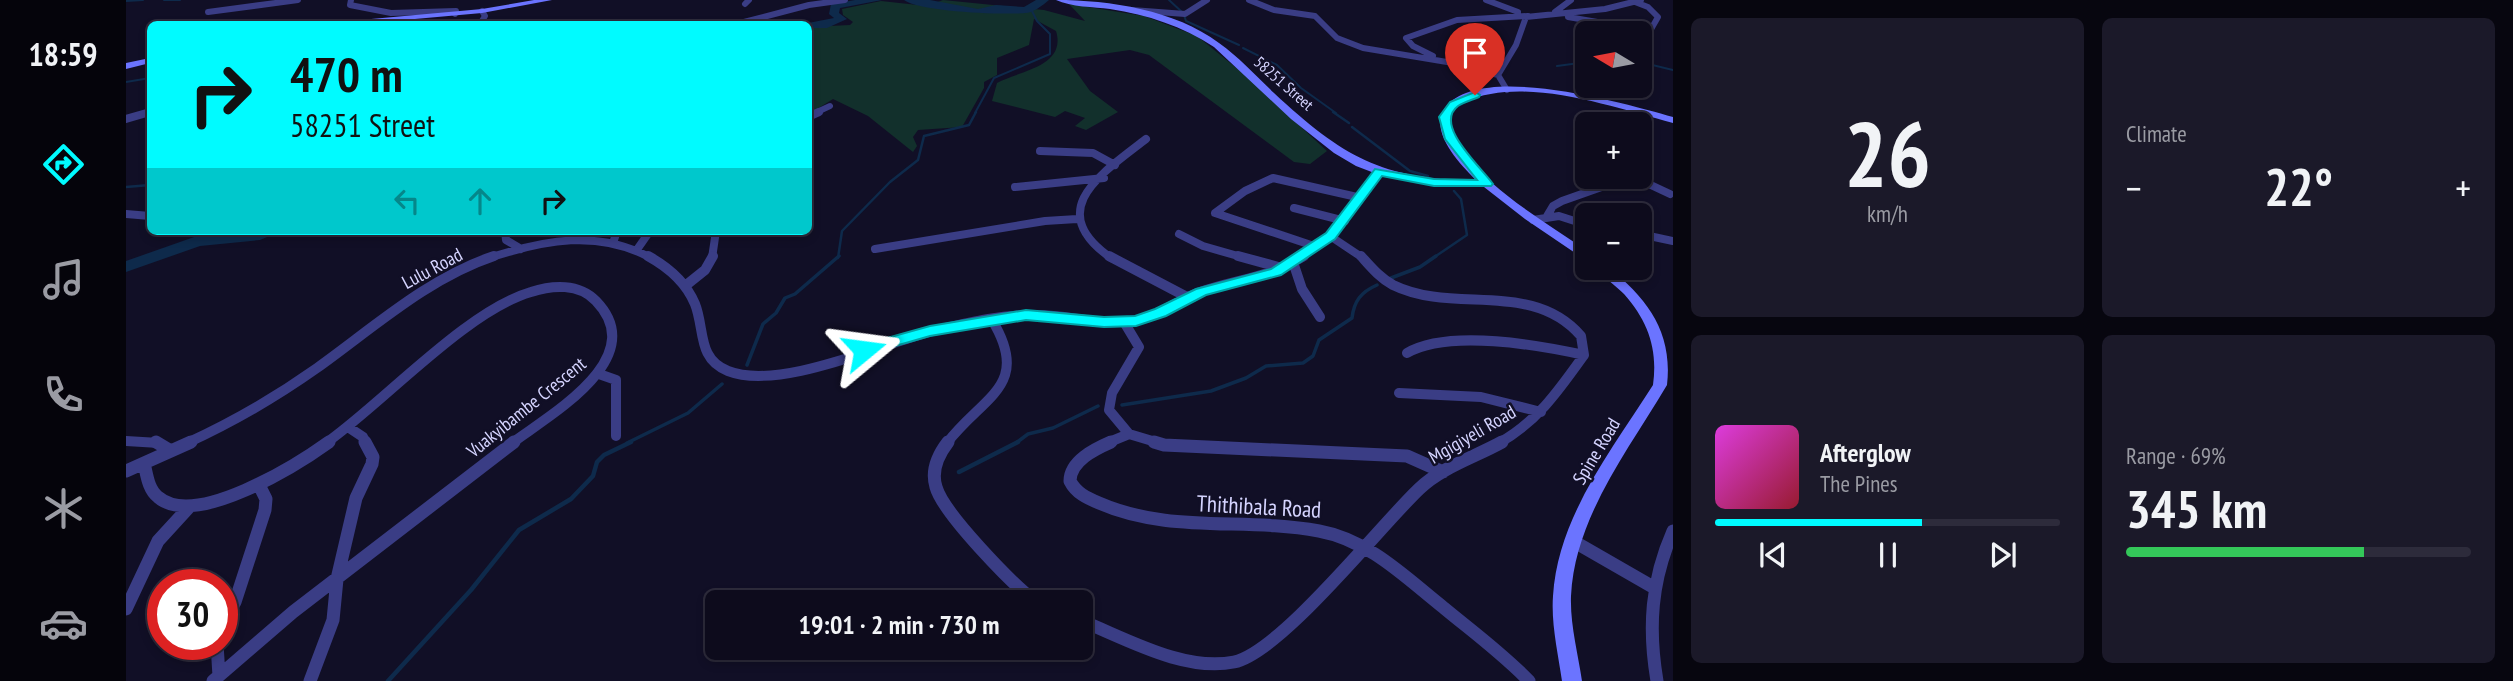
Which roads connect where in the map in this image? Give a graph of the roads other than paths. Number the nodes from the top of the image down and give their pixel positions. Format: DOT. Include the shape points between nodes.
graph roads {
  1 [pos="298,0"];
  2 [pos="351,0"];
  3 [pos="548,0"];
  4 [pos="845,0"];
  5 [pos="1060,0"];
  6 [pos="1207,0"];
  7 [pos="1486,0"];
  8 [pos="1571,0"];
  9 [pos="1251,1"];
  10 [pos="1638,1"];
  11 [pos="453,9"];
  12 [pos="1129,10"];
  13 [pos="482,11"];
  14 [pos="208,12"];
  15 [pos="1546,15"];
  16 [pos="1555,15"];
  17 [pos="1529,16"];
  18 [pos="361,21"];
  19 [pos="482,21"];
  20 [pos="748,21"];
  21 [pos="147,62"];
  22 [pos="1460,64"];
  23 [pos="126,66"];
  24 [pos="1498,75"];
  25 [pos="1507,90"];
  26 [pos="830,106"];
  27 [pos="147,113"];
  28 [pos="812,115"];
  29 [pos="126,119"];
  30 [pos="1673,120"];
  31 [pos="1146,139"];
  32 [pos="1040,151"];
  33 [pos="1115,165"];
  34 [pos="1380,171"];
  35 [pos="1104,178"];
  36 [pos="1487,184"];
  37 [pos="1015,187"];
  38 [pos="1670,194"];
  39 [pos="1357,197"];
  40 [pos="1294,208"];
  41 [pos="126,214"];
  42 [pos="147,216"];
  43 [pos="1547,216"];
  44 [pos="1077,219"];
  45 [pos="1533,220"];
  46 [pos="1345,221"];
  47 [pos="1575,222"];
  48 [pos="1179,234"];
  49 [pos="505,235"];
  50 [pos="647,235"];
  51 [pos="716,235"];
  52 [pos="1331,236"];
  53 [pos="613,237"];
  54 [pos="1652,237"];
  55 [pos="1673,241"];
  56 [pos="1317,247"];
  57 [pos="521,249"];
  58 [pos="875,249"];
  59 [pos="1575,249"];
  60 [pos="636,251"];
  61 [pos="1293,262"];
  62 [pos="1282,268"];
  63 [pos="1617,280"];
  64 [pos="685,286"];
  65 [pos="1187,298"];
  66 [pos="1320,317"];
  67 [pos="992,320"];
  68 [pos="1124,322"];
  69 [pos="1406,353"];
  70 [pos="1584,355"];
  71 [pos="599,374"];
  72 [pos="1399,393"];
  73 [pos="1541,412"];
  74 [pos="348,427"];
  75 [pos="1129,434"];
  76 [pos="616,436"];
  77 [pos="126,441"];
  78 [pos="171,451"];
  79 [pos="144,463"];
  80 [pos="126,471"];
  81 [pos="1443,472"];
  82 [pos="259,485"];
  83 [pos="190,506"];
  84 [pos="1673,531"];
  85 [pos="1573,541"];
  86 [pos="1363,547"];
  87 [pos="337,579"];
  88 [pos="1653,586"];
  89 [pos="1021,590"];
  90 [pos="238,593"];
  91 [pos="126,610"];
  92 [pos="1093,625"];
  93 [pos="217,660"];
  94 [pos="216,678"];
  95 [pos="310,681"];
  96 [pos="1530,681"];
  97 [pos="1572,681"];
  98 [pos="1657,681"];
  1 -- 14 [label="street"];
  2 -- 11 [label="street" via="348,4 387,13"];
  3 -- 13 [label="street"];
  4 -- 20 [label="street"];
  5 -- 12 [label="street, 58251 Street"];
  6 -- 12 [label="street" via="1185,14"];
  7 -- 17 [label="street"];
  8 -- 15 [label="street"];
  9 -- 22 [label="street" via="1274,10 1315,16 1337,38 1363,48"];
  10 -- 16 [label="street"];
  10 -- 16 [label="street" via="1658,17 1650,31"];
  11 -- 13 [label="street"];
  11 -- 18 [label="street"];
  12 -- 34 [label="street, 58251 Street" via="1208,39 1335,149"];
  13 -- 19 [label="street"];
  15 -- 16 [label="street"];
  15 -- 17 [label="street"];
  17 -- 22 [label="street" via="1457,20 1406,38 1417,49"];
  17 -- 24 [label="street" via="1521,23 1518,40"];
  21 -- 23 [label="street"];
  22 -- 24 [label="street"];
  24 -- 25 [label="street"];
  25 -- 30 [label="street" via="1587,97"];
  25 -- 36 [label="street" via="1461,100 1444,117 1451,139"];
  26 -- 28 [label="street"];
  27 -- 29 [label="street"];
  31 -- 33 [label="street"];
  32 -- 33 [label="street" via="1093,153"];
  33 -- 35 [label="street"];
  34 -- 36 [label="street, 58251 Street" via="1434,183"];
  34 -- 39 [label="street, Lulu Road"];
  35 -- 37 [label="street"];
  35 -- 44 [label="street" via="1079,205"];
  36 -- 45 [label="street"];
  38 -- 43 [label="street" via="1628,178 1562,201"];
  39 -- 46 [label="street, Lulu Road"];
  39 -- 56 [label="street" via="1273,178 1245,191 1216,213"];
  40 -- 46 [label="street"];
  41 -- 42 [label="street"];
  43 -- 45 [label="street"];
  43 -- 47 [label="street"];
  44 -- 58 [label="street"];
  44 -- 65 [label="street" via="1108,257"];
  45 -- 59 [label="street"];
  46 -- 52 [label="street, Lulu Road"];
  48 -- 62 [label="street" via="1196,245"];
  49 -- 57 [label="street"];
  50 -- 60 [label="street"];
  51 -- 64 [label="street" via="706,272"];
  52 -- 56 [label="street, Lulu Road"];
  52 -- 70 [label="street" via="1398,287 1423,294 1511,299 1547,310 1580,333"];
  53 -- 57 [label="street, Lulu Road" via="565,239"];
  53 -- 60 [label="street, Lulu Road"];
  54 -- 55 [label="street"];
  56 -- 61 [label="street, Lulu Road"];
  57 -- 78 [label="street, Lulu Road" via="465,268 428,287 259,407"];
  60 -- 64 [label="street, Lulu Road"];
  61 -- 62 [label="street, Lulu Road"];
  61 -- 66 [label="street" via="1302,289"];
  62 -- 65 [label="street, Lulu Road"];
  63 -- 85 [label="street, Spine Road" via="1647,310 1665,351 1666,370"];
  64 -- 67 [label="street, Lulu Road" via="699,316 706,356 729,372 749,376 796,372 930,331"];
  65 -- 68 [label="street, Lulu Road" via="1161,313"];
  67 -- 68 [label="street, Lulu Road" via="1040,315"];
  67 -- 89 [label="street" via="1008,350 1007,371 942,451 934,470 935,482 952,513"];
  68 -- 75 [label="street" via="1139,347 1109,403 1113,417"];
  69 -- 70 [label="street" via="1427,343 1495,342"];
  70 -- 73 [label="street, Mgigiyeli Road"];
  71 -- 74 [label="street, Vuakyibambe Crescent" via="612,349 606,308 584,292 546,288 491,311"];
  71 -- 76 [label="street" via="616,380"];
  71 -- 87 [label="street, Vuakyibambe Crescent"];
  72 -- 73 [label="street" via="1481,397"];
  73 -- 81 [label="street, Mgigiyeli Road" via="1507,439"];
  74 -- 82 [label="street, Vuakyibambe Crescent"];
  74 -- 87 [label="street" via="363,437 373,457 356,498"];
  75 -- 81 [label="street" via="1164,445 1197,448 1407,456"];
  75 -- 86 [label="street, Thithibala Road" via="1076,464 1069,478 1075,490 1138,520 1307,529"];
  77 -- 78 [label="street" via="155,441"];
  78 -- 79 [label="street, Lulu Road"];
  79 -- 80 [label="street, Lulu Road"];
  79 -- 83 [label="street" via="155,494 175,506"];
  81 -- 86 [label="street, Mgigiyeli Road" via="1421,487"];
  82 -- 83 [label="street, Vuakyibambe Crescent"];
  82 -- 90 [label="street" via="267,499 265,510"];
  83 -- 91 [label="street" via="158,541"];
  84 -- 88 [label="street"];
  85 -- 88 [label="street"];
  85 -- 97 [label="street, Spine Road" via="1562,597"];
  86 -- 92 [label="street, Mgigiyeli Road" via="1279,635 1256,652 1230,662 1181,657"];
  86 -- 96 [label="street, Thithibala Road" via="1492,645"];
  87 -- 94 [label="street, Vuakyibambe Crescent"];
  87 -- 95 [label="street" via="333,620"];
  88 -- 98 [label="street" via="1650,635"];
  93 -- 94 [label="street"];
}
